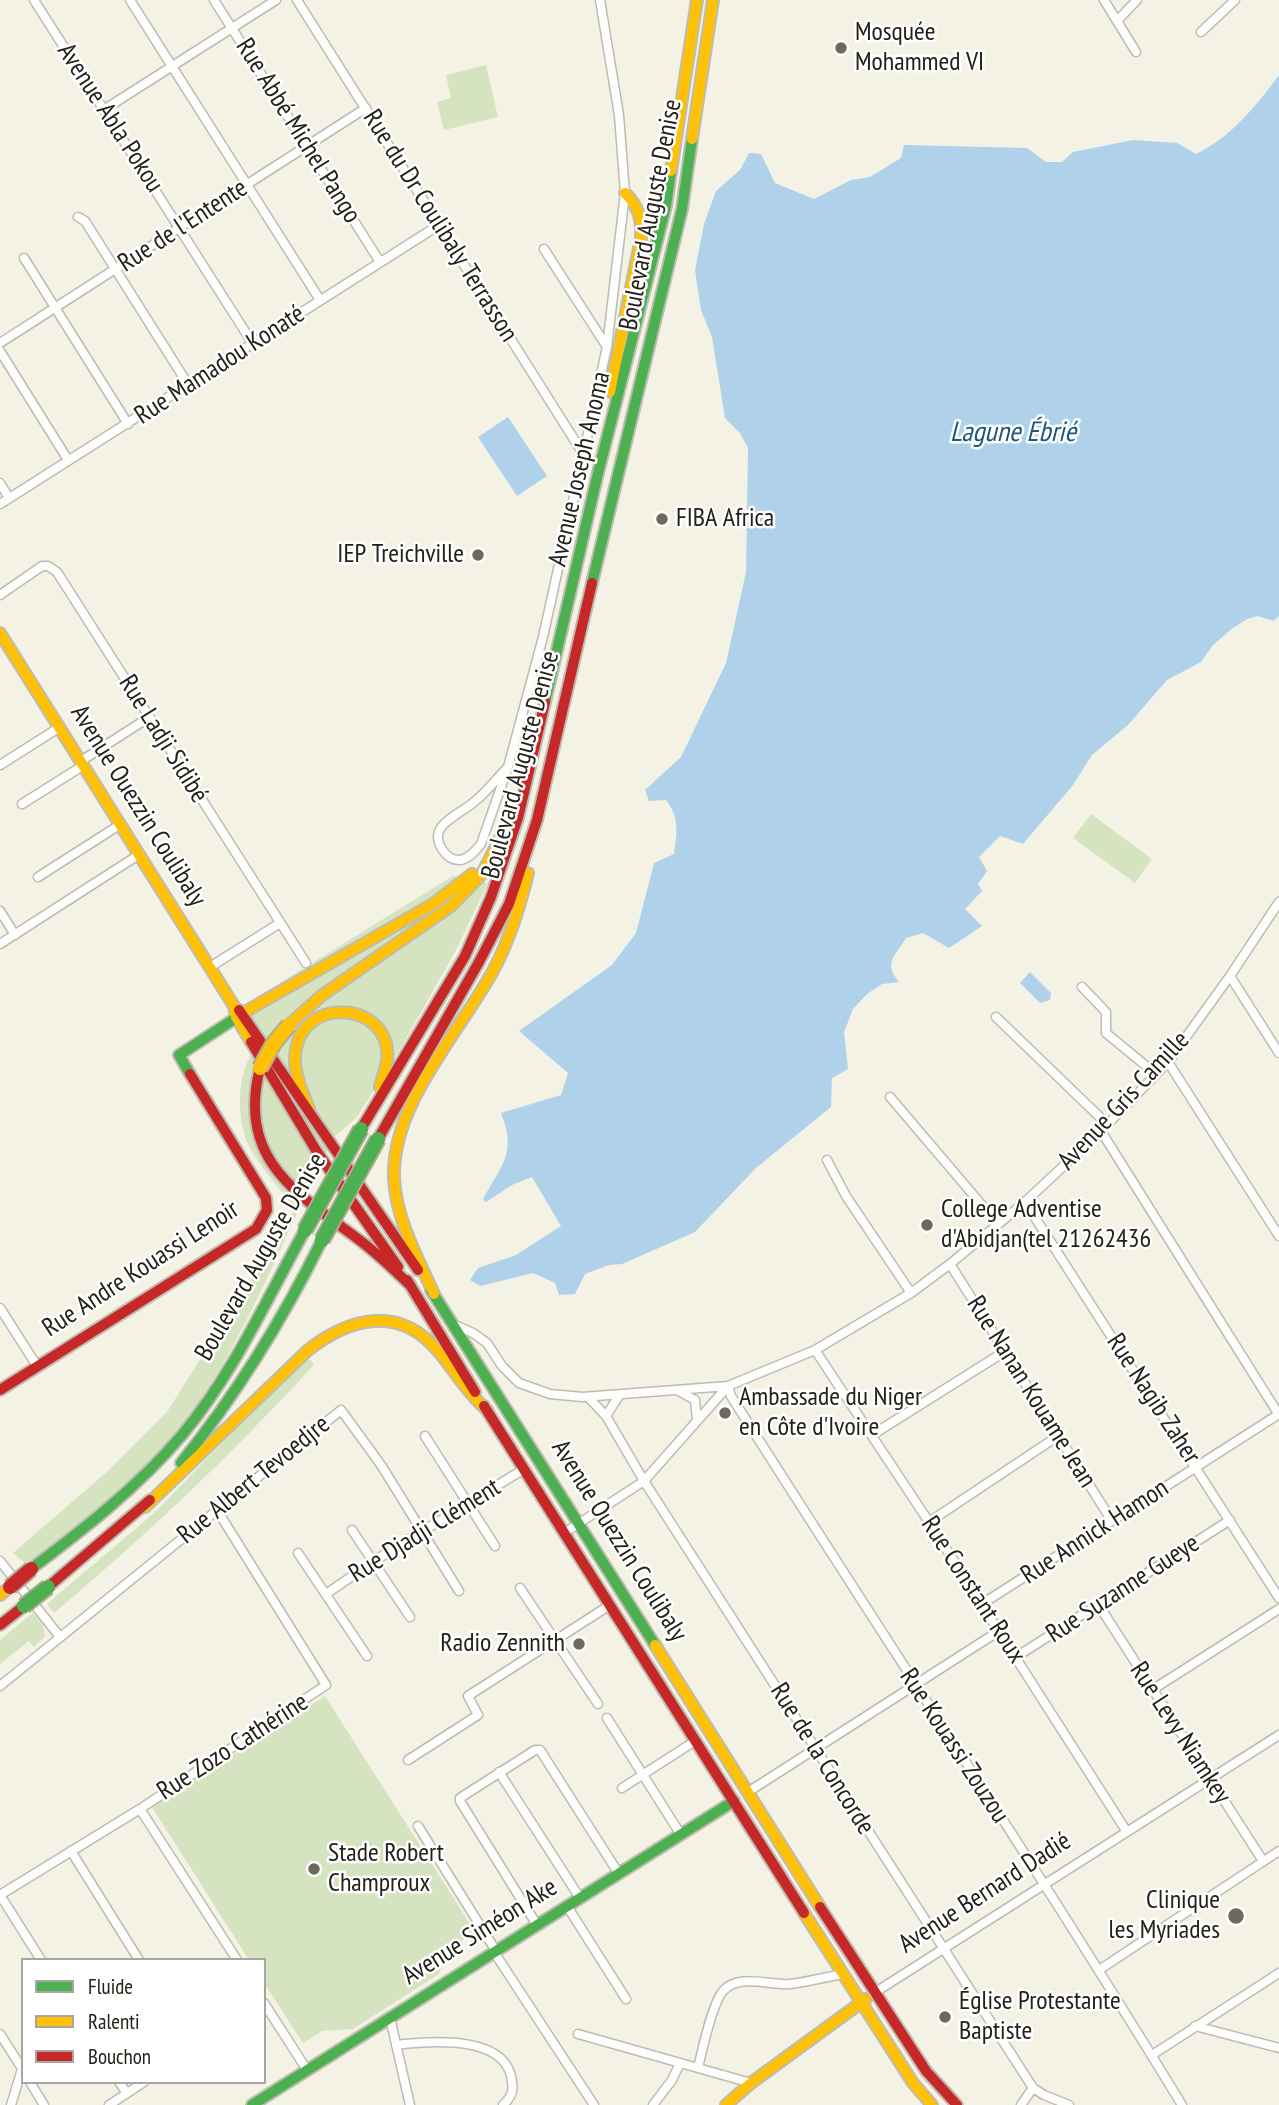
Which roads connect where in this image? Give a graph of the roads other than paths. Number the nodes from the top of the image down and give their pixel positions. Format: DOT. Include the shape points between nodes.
graph roads {
  1 [pos="34,0"];
  2 [pos="130,0"];
  3 [pos="214,0"];
  4 [pos="276,0"];
  5 [pos="297,0"];
  6 [pos="600,0"];
  7 [pos="697,0"];
  8 [pos="713,0"];
  9 [pos="1104,0"];
  10 [pos="1137,0"];
  11 [pos="1236,0"];
  12 [pos="1118,20"];
  13 [pos="233,27"];
  14 [pos="1201,32"];
  15 [pos="1136,52"];
  16 [pos="173,66"];
  17 [pos="366,108"];
  18 [pos="105,109"];
  19 [pos="307,146"];
  20 [pos="247,184"];
  21 [pos="625,193"];
  22 [pos="78,217"];
  23 [pos="439,225"];
  24 [pos="180,228"];
  25 [pos="544,249"];
  26 [pos="24,258"];
  27 [pos="380,262"];
  28 [pos="115,269"];
  29 [pos="320,300"];
  30 [pos="55,308"];
  31 [pos="0,343"];
  32 [pos="253,344"];
  33 [pos="607,347"];
  34 [pos="0,351"];
  35 [pos="189,386"];
  36 [pos="128,424"];
  37 [pos="582,452"];
  38 [pos="68,460"];
  39 [pos="598,473"];
  40 [pos="0,483"];
  41 [pos="9,498"];
  42 [pos="0,504"];
  43 [pos="0,595"];
  44 [pos="0,633"];
  45 [pos="148,718"];
  46 [pos="60,727"];
  47 [pos="83,763"];
  48 [pos="0,765"];
  49 [pos="508,766"];
  50 [pos="524,791"];
  51 [pos="22,804"];
  52 [pos="537,820"];
  53 [pos="121,824"];
  54 [pos="496,843"];
  55 [pos="140,854"];
  56 [pos="38,877"];
  57 [pos="1279,902"];
  58 [pos="0,911"];
  59 [pos="280,923"];
  60 [pos="15,934"];
  61 [pos="0,944"];
  62 [pos="306,963"];
  63 [pos="210,967"];
  64 [pos="1230,976"];
  65 [pos="1082,987"];
  66 [pos="238,1012"];
  67 [pos="996,1017"];
  68 [pos="1279,1053"];
  69 [pos="1168,1062"];
  70 [pos="1156,1074"];
  71 [pos="890,1097"];
  72 [pos="309,1110"];
  73 [pos="1105,1128"];
  74 [pos="361,1129"];
  75 [pos="827,1160"];
  76 [pos="1025,1202"];
  77 [pos="998,1224"];
  78 [pos="1279,1236"];
  79 [pos="950,1264"];
  80 [pos="410,1285"];
  81 [pos="911,1293"];
  82 [pos="435,1294"];
  83 [pos="0,1308"];
  84 [pos="455,1325"];
  85 [pos="815,1350"];
  86 [pos="1004,1352"];
  87 [pos="37,1366"];
  88 [pos="728,1386"];
  89 [pos="0,1390"];
  90 [pos="678,1390"];
  91 [pos="620,1394"];
  92 [pos="588,1397"];
  93 [pos="486,1410"];
  94 [pos="1279,1415"];
  95 [pos="606,1416"];
  96 [pos="697,1420"];
  97 [pos="872,1435"];
  98 [pos="425,1436"];
  99 [pos="1058,1436"];
  100 [pos="1196,1467"];
  101 [pos="524,1469"];
  102 [pos="644,1481"];
  103 [pos="468,1504"];
  104 [pos="145,1507"];
  105 [pos="217,1510"];
  106 [pos="1230,1520"];
  107 [pos="1112,1521"];
  108 [pos="929,1522"];
  109 [pos="579,1523"];
  110 [pos="352,1530"];
  111 [pos="422,1531"];
  112 [pos="564,1533"];
  113 [pos="495,1546"];
  114 [pos="298,1553"];
  115 [pos="0,1561"];
  116 [pos="374,1561"];
  117 [pos="520,1588"];
  118 [pos="459,1591"];
  119 [pos="3,1592"];
  120 [pos="326,1594"];
  121 [pos="1279,1598"];
  122 [pos="982,1604"];
  123 [pos="1098,1604"];
  124 [pos="610,1605"];
  125 [pos="1279,1609"];
  126 [pos="410,1617"];
  127 [pos="0,1625"];
  128 [pos="999,1631"];
  129 [pos="60,1637"];
  130 [pos="557,1640"];
  131 [pos="367,1656"];
  132 [pos="1016,1657"];
  133 [pos="914,1685"];
  134 [pos="0,1686"];
  135 [pos="1152,1690"];
  136 [pos="598,1704"];
  137 [pos="607,1718"];
  138 [pos="1279,1735"];
  139 [pos="695,1741"];
  140 [pos="816,1749"];
  141 [pos="408,1760"];
  142 [pos="499,1772"];
  143 [pos="643,1775"];
  144 [pos="1209,1779"];
  145 [pos="622,1788"];
  146 [pos="748,1792"];
  147 [pos="734,1801"];
  148 [pos="140,1809"];
  149 [pos="418,1826"];
  150 [pos="1127,1832"];
  151 [pos="681,1835"];
  152 [pos="1279,1851"];
  153 [pos="71,1852"];
  154 [pos="1263,1861"];
  155 [pos="619,1874"];
  156 [pos="1043,1885"];
  157 [pos="0,1895"];
  158 [pos="573,1902"];
  159 [pos="537,1925"];
  160 [pos="943,1950"];
  161 [pos="495,1952"];
  162 [pos="40,1958"];
  163 [pos="138,1958"];
  164 [pos="236,1958"];
  165 [pos="1099,1970"];
  166 [pos="1279,1973"];
  167 [pos="843,1974"];
  168 [pos="874,1993"];
  169 [pos="626,1999"];
  170 [pos="861,2003"];
  171 [pos="266,2007"];
  172 [pos="390,2018"];
  173 [pos="1195,2026"];
  174 [pos="0,2034"];
  175 [pos="578,2034"];
  176 [pos="396,2045"];
  177 [pos="1279,2048"];
  178 [pos="1152,2055"];
  179 [pos="680,2063"];
  180 [pos="21,2068"];
  181 [pos="698,2068"];
  182 [pos="307,2070"];
  183 [pos="21,2073"];
  184 [pos="751,2083"];
  185 [pos="31,2084"];
  186 [pos="120,2084"];
  187 [pos="141,2084"];
  188 [pos="1033,2088"];
  189 [pos="127,2094"];
  190 [pos="11,2105"];
  191 [pos="44,2105"];
  192 [pos="109,2105"];
  193 [pos="252,2105"];
  194 [pos="410,2105"];
  195 [pos="503,2105"];
  196 [pos="594,2105"];
  197 [pos="653,2105"];
  198 [pos="726,2105"];
  199 [pos="932,2105"];
  200 [pos="957,2105"];
  201 [pos="1021,2105"];
  202 [pos="1069,2105"];
  203 [pos="1182,2105"];
  1 -- 18 [label="street, Avenue Abla Pokou"];
  2 -- 16 [label="street"];
  3 -- 13 [label="street, Rue Abbé Michel Pango"];
  4 -- 13 [label="street"];
  5 -- 17 [label="street, Rue du Dr Coulibaly Terrasson"];
  6 -- 21 [label="street, Avenue Joseph Anoma" via="619,115"];
  7 -- 39 [label="main road, Boulevard Auguste Denise" via="666,206"];
  8 -- 52 [label="main road, Boulevard Auguste Denise" via="680,220"];
  9 -- 12 [label="street"];
  10 -- 12 [label="street"];
  11 -- 14 [label="street"];
  12 -- 15 [label="street"];
  13 -- 16 [label="street"];
  13 -- 19 [label="street, Rue Abbé Michel Pango"];
  16 -- 18 [label="street"];
  16 -- 20 [label="street"];
  17 -- 19 [label="street, Rue de l'Entente"];
  17 -- 23 [label="street, Rue du Dr Coulibaly Terrasson"];
  18 -- 24 [label="street, Avenue Abla Pokou"];
  19 -- 20 [label="street, Rue de l'Entente"];
  19 -- 27 [label="street, Rue Abbé Michel Pango"];
  20 -- 24 [label="street, Rue de l'Entente"];
  20 -- 29 [label="street"];
  21 -- 33 [label="street, Avenue Joseph Anoma"];
  21 -- 39 [label="main road" via="638,206 641,238"];
  22 -- 28 [label="street" via="85,220"];
  23 -- 27 [label="street, Rue Mamadou Konaté"];
  23 -- 37 [label="street, Rue du Dr Coulibaly Terrasson"];
  24 -- 28 [label="street, Rue de l'Entente"];
  24 -- 32 [label="street, Avenue Abla Pokou"];
  25 -- 33 [label="street"];
  26 -- 30 [label="street"];
  27 -- 29 [label="street, Rue Mamadou Konaté"];
  28 -- 30 [label="street, Rue de l'Entente"];
  28 -- 35 [label="street"];
  29 -- 32 [label="street, Rue Mamadou Konaté"];
  30 -- 31 [label="street, Rue de l'Entente"];
  30 -- 36 [label="street"];
  32 -- 35 [label="street, Rue Mamadou Konaté"];
  33 -- 37 [label="street, Avenue Joseph Anoma"];
  34 -- 38 [label="street"];
  35 -- 36 [label="street, Rue Mamadou Konaté"];
  36 -- 38 [label="street, Rue Mamadou Konaté"];
  37 -- 49 [label="street, Avenue Joseph Anoma" via="543,637"];
  38 -- 41 [label="street, Rue Mamadou Konaté"];
  39 -- 50 [label="main road, Boulevard Auguste Denise"];
  40 -- 41 [label="street"];
  41 -- 42 [label="street, Rue Mamadou Konaté"];
  43 -- 45 [label="street, Rue Ladji Sidibé" via="42,566 53,568"];
  44 -- 46 [label="main road, Avenue Ouezzin Coulibaly"];
  45 -- 47 [label="street"];
  45 -- 59 [label="street, Rue Ladji Sidibé"];
  46 -- 47 [label="main road, Avenue Ouezzin Coulibaly"];
  46 -- 48 [label="street"];
  47 -- 51 [label="street"];
  47 -- 53 [label="main road, Avenue Ouezzin Coulibaly"];
  49 -- 49 [label="street, Avenue Joseph Anoma" via="477,800 442,826 439,841 451,858 461,860 481,844"];
  50 -- 54 [label="main road"];
  50 -- 74 [label="main road, Boulevard Auguste Denise" via="500,873 465,956"];
  52 -- 82 [label="main road" via="520,909 494,968 410,1109 399,1137 394,1162 400,1213"];
  52 -- 104 [label="main road, Boulevard Auguste Denise, bridge" via="503,916 295,1295 214,1422"];
  53 -- 55 [label="main road, Avenue Ouezzin Coulibaly"];
  53 -- 56 [label="street"];
  54 -- 66 [label="main road" via="465,882 433,904"];
  54 -- 80 [label="main road, bridge" via="482,874 451,906 321,996 289,1025 274,1043 256,1081 256,1121 277,1171 297,1194"];
  55 -- 60 [label="street"];
  55 -- 63 [label="main road, Avenue Ouezzin Coulibaly"];
  57 -- 64 [label="street, Avenue Gris Camille"];
  58 -- 60 [label="street"];
  59 -- 62 [label="street, Rue Ladji Sidibé"];
  59 -- 63 [label="street"];
  60 -- 61 [label="street"];
  63 -- 66 [label="main road, Avenue Ouezzin Coulibaly"];
  64 -- 68 [label="street"];
  64 -- 69 [label="street, Avenue Gris Camille"];
  65 -- 70 [label="street" via="1106,1012 1107,1033"];
  66 -- 72 [label="main road, Avenue Ouezzin Coulibaly"];
  66 -- 80 [label="main road, Avenue Ouezzin Coulibaly" via="317,1152"];
  66 -- 87 [label="main road, Rue Andre Kouassi Lenoir" via="179,1055 266,1198 267,1210 256,1228"];
  67 -- 73 [label="street"];
  69 -- 70 [label="street, Avenue Gris Camille"];
  69 -- 78 [label="street"];
  70 -- 73 [label="street, Avenue Gris Camille"];
  71 -- 77 [label="street"];
  72 -- 74 [label="main road" via="295,1059 302,1032 323,1013 350,1010 364,1015 375,1023 387,1049 383,1080"];
  72 -- 82 [label="main road, Avenue Ouezzin Coulibaly"];
  73 -- 76 [label="street, Avenue Gris Camille"];
  73 -- 94 [label="street"];
  74 -- 119 [label="main road, Boulevard Auguste Denise, bridge" via="200,1411 130,1489"];
  75 -- 81 [label="street"];
  76 -- 77 [label="street, Avenue Gris Camille"];
  76 -- 100 [label="street, Rue Nagib Zaher"];
  77 -- 79 [label="street, Avenue Gris Camille"];
  79 -- 81 [label="street, Avenue Gris Camille"];
  79 -- 86 [label="street, Rue Nanan Kouame Jean"];
  80 -- 93 [label="main road, Avenue Ouezzin Coulibaly"];
  81 -- 85 [label="street, Avenue Gris Camille"];
  82 -- 84 [label="main road, Avenue Ouezzin Coulibaly"];
  83 -- 87 [label="street"];
  84 -- 92 [label="street, Avenue Gris Camille" via="487,1343 519,1383 550,1394"];
  84 -- 109 [label="main road, Avenue Ouezzin Coulibaly"];
  85 -- 88 [label="street, Avenue Gris Camille"];
  85 -- 97 [label="street, Rue Constant Roux"];
  86 -- 97 [label="street"];
  86 -- 99 [label="street, Rue Nanan Kouame Jean"];
  87 -- 89 [label="main road, Rue Andre Kouassi Lenoir"];
  88 -- 90 [label="street, Avenue Gris Camille"];
  88 -- 96 [label="street"];
  88 -- 133 [label="street, Rue Kouassi Zouzou"];
  90 -- 91 [label="street, Avenue Gris Camille"];
  90 -- 96 [label="street" via="695,1400"];
  91 -- 92 [label="street, Avenue Gris Camille"];
  91 -- 95 [label="street"];
  92 -- 95 [label="street, Rue de la Concorde"];
  93 -- 101 [label="main road, Avenue Ouezzin Coulibaly"];
  93 -- 104 [label="main road" via="420,1335 397,1322 363,1322 325,1338 301,1356"];
  94 -- 100 [label="street, Rue Annick Hamon"];
  95 -- 102 [label="street, Rue de la Concorde"];
  96 -- 102 [label="street"];
  97 -- 108 [label="street, Rue Constant Roux"];
  98 -- 103 [label="street"];
  99 -- 107 [label="street, Rue Nanan Kouame Jean"];
  99 -- 108 [label="street"];
  100 -- 106 [label="street, Rue Nagib Zaher"];
  100 -- 107 [label="street, Rue Annick Hamon"];
  101 -- 103 [label="street, Rue Djadji Clément"];
  101 -- 112 [label="main road, Avenue Ouezzin Coulibaly"];
  102 -- 109 [label="street"];
  102 -- 140 [label="street, Rue de la Concorde"];
  103 -- 111 [label="street, Rue Djadji Clément"];
  103 -- 113 [label="street"];
  104 -- 127 [label="main road, Boulevard Auguste Denise, bridge"];
  105 -- 111 [label="street, Rue Albert Tevoedjre" via="341,1410"];
  105 -- 129 [label="street, Rue Albert Tevoedjre"];
  105 -- 148 [label="street, Rue Zozo Cathérine" via="326,1685"];
  106 -- 121 [label="street, Rue Nagib Zaher"];
  106 -- 123 [label="street, Rue Suzanne Gueye"];
  107 -- 122 [label="street, Rue Annick Hamon"];
  108 -- 122 [label="street, Rue Constant Roux"];
  109 -- 112 [label="street"];
  109 -- 146 [label="main road, Avenue Ouezzin Coulibaly"];
  110 -- 116 [label="street"];
  111 -- 116 [label="street, Rue Djadji Clément"];
  111 -- 118 [label="street, Rue Albert Tevoedjre"];
  112 -- 124 [label="main road, Avenue Ouezzin Coulibaly"];
  114 -- 120 [label="street"];
  115 -- 129 [label="street"];
  116 -- 120 [label="street, Rue Djadji Clément"];
  116 -- 126 [label="street"];
  117 -- 130 [label="street"];
  120 -- 131 [label="street"];
  122 -- 128 [label="street, Rue Constant Roux"];
  123 -- 132 [label="street, Rue Suzanne Gueye"];
  123 -- 135 [label="street, Rue Levy Niamkey"];
  124 -- 130 [label="street"];
  124 -- 139 [label="main road, Avenue Ouezzin Coulibaly"];
  125 -- 135 [label="street"];
  128 -- 132 [label="street, Rue Constant Roux"];
  128 -- 133 [label="street"];
  129 -- 134 [label="street, Rue Albert Tevoedjre"];
  130 -- 136 [label="street"];
  130 -- 141 [label="street" via="468,1696 478,1715"];
  132 -- 150 [label="street, Rue Constant Roux"];
  133 -- 140 [label="street"];
  133 -- 156 [label="street, Rue Kouassi Zouzou"];
  135 -- 144 [label="street, Rue Levy Niamkey"];
  137 -- 143 [label="street"];
  138 -- 144 [label="street, Avenue Bernard Dadié"];
  139 -- 143 [label="street"];
  139 -- 147 [label="main road, Avenue Ouezzin Coulibaly"];
  140 -- 146 [label="street"];
  140 -- 160 [label="street, Rue de la Concorde"];
  142 -- 155 [label="street" via="540,1750"];
  142 -- 158 [label="street"];
  142 -- 159 [label="street" via="460,1801"];
  143 -- 145 [label="street"];
  143 -- 151 [label="street"];
  144 -- 150 [label="street, Avenue Bernard Dadié"];
  144 -- 154 [label="street, Rue Levy Niamkey"];
  146 -- 168 [label="main road, Avenue Ouezzin Coulibaly"];
  147 -- 151 [label="main road, Avenue Siméon Ake"];
  147 -- 167 [label="main road, Avenue Ouezzin Coulibaly"];
  148 -- 153 [label="street, Rue Zozo Cathérine"];
  148 -- 164 [label="street"];
  149 -- 161 [label="street"];
  150 -- 156 [label="street, Avenue Bernard Dadié"];
  151 -- 155 [label="main road, Avenue Siméon Ake"];
  152 -- 154 [label="street"];
  153 -- 157 [label="street, Rue Zozo Cathérine"];
  153 -- 163 [label="street"];
  154 -- 165 [label="street"];
  155 -- 158 [label="main road, Avenue Siméon Ake"];
  156 -- 160 [label="street, Avenue Bernard Dadié"];
  156 -- 165 [label="street, Rue Kouassi Zouzou"];
  157 -- 162 [label="street"];
  158 -- 159 [label="main road, Avenue Siméon Ake"];
  158 -- 169 [label="street"];
  159 -- 161 [label="main road, Avenue Siméon Ake"];
  160 -- 168 [label="street, Avenue Bernard Dadié"];
  160 -- 188 [label="street, Rue de la Concorde"];
  161 -- 172 [label="main road, Avenue Siméon Ake"];
  161 -- 196 [label="street"];
  165 -- 178 [label="street, Rue Kouassi Zouzou"];
  166 -- 173 [label="street"];
  167 -- 170 [label="main road, Avenue Ouezzin Coulibaly"];
  167 -- 181 [label="street" via="792,1984 744,1982 722,1992"];
  168 -- 170 [label="main road, Avenue Bernard Dadié"];
  168 -- 200 [label="main road, Avenue Ouezzin Coulibaly" via="926,2071"];
  170 -- 184 [label="main road, Avenue Bernard Dadié"];
  170 -- 199 [label="main road, Avenue Ouezzin Coulibaly"];
  171 -- 182 [label="street"];
  172 -- 176 [label="street"];
  172 -- 182 [label="main road, Avenue Siméon Ake"];
  173 -- 177 [label="street"];
  173 -- 178 [label="street"];
  174 -- 180 [label="street"];
  175 -- 179 [label="street"];
  176 -- 194 [label="street"];
  176 -- 195 [label="street" via="437,2041 489,2050 509,2068 513,2086 511,2098"];
  178 -- 203 [label="street, Rue Kouassi Zouzou"];
  179 -- 181 [label="street"];
  179 -- 197 [label="street"];
  181 -- 184 [label="street"];
  182 -- 193 [label="main road, Avenue Siméon Ake"];
  183 -- 190 [label="street"];
  184 -- 198 [label="main road, Avenue Bernard Dadié"];
  185 -- 191 [label="street"];
  186 -- 189 [label="street"];
  187 -- 189 [label="street"];
  188 -- 201 [label="street"];
  188 -- 202 [label="street"];
  189 -- 192 [label="street"];
}
